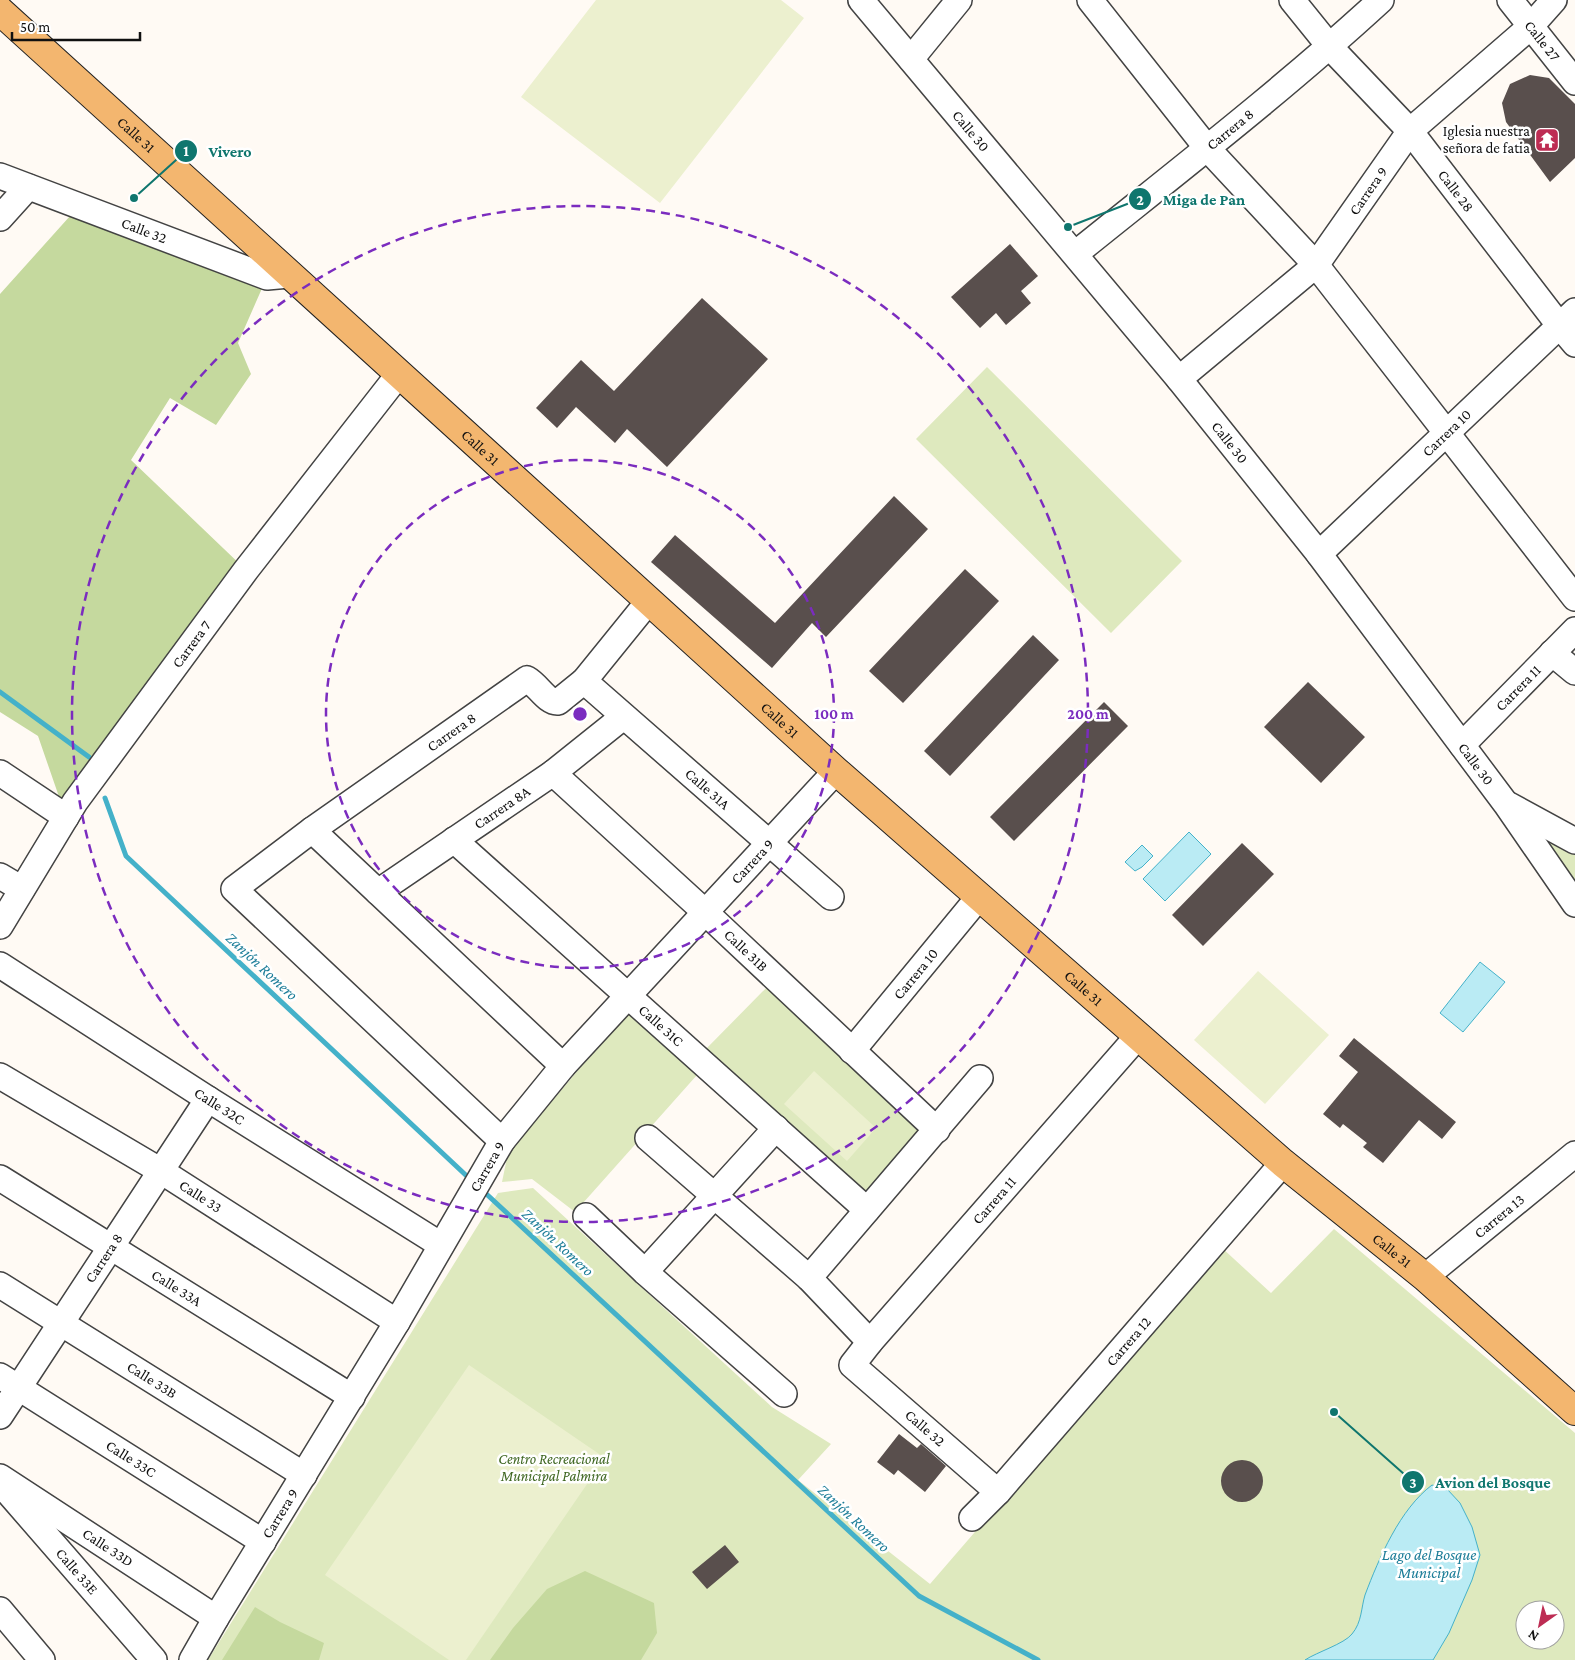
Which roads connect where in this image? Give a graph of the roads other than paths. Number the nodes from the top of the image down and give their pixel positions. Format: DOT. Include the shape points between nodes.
graph roads {
  1 [pos="861,0"];
  2 [pos="959,0"];
  3 [pos="1090,0"];
  4 [pos="1292,0"];
  5 [pos="1381,0"];
  6 [pos="1510,0"];
  7 [pos="1554,0"];
  8 [pos="0,12"];
  9 [pos="1530,27"];
  10 [pos="1330,47"];
  11 [pos="911,59"];
  12 [pos="1575,82"];
  13 [pos="1410,131"];
  14 [pos="1208,148"];
  15 [pos="0,176"];
  16 [pos="28,186"];
  17 [pos="0,218"];
  18 [pos="1074,254"];
  19 [pos="1316,265"];
  20 [pos="289,275"];
  21 [pos="1567,318"];
  22 [pos="1575,344"];
  23 [pos="399,374"];
  24 [pos="1179,379"];
  25 [pos="1446,434"];
  26 [pos="1319,554"];
  27 [pos="1575,598"];
  28 [pos="648,602"];
  29 [pos="1575,630"];
  30 [pos="1552,653"];
  31 [pos="1575,672"];
  32 [pos="584,682"];
  33 [pos="623,717"];
  34 [pos="1462,745"];
  35 [pos="836,771"];
  36 [pos="0,773"];
  37 [pos="553,773"];
  38 [pos="1506,804"];
  39 [pos="66,817"];
  40 [pos="312,830"];
  41 [pos="454,840"];
  42 [pos="1575,841"];
  43 [pos="769,843"];
  44 [pos="0,876"];
  45 [pos="22,888"];
  46 [pos="378,892"];
  47 [pos="979,896"];
  48 [pos="831,897"];
  49 [pos="1575,904"];
  50 [pos="705,912"];
  51 [pos="0,926"];
  52 [pos="0,965"];
  53 [pos="628,996"];
  54 [pos="1138,1036"];
  55 [pos="852,1051"];
  56 [pos="564,1066"];
  57 [pos="0,1076"];
  58 [pos="980,1078"];
  59 [pos="208,1099"];
  60 [pos="776,1128"];
  61 [pos="936,1130"];
  62 [pos="648,1138"];
  63 [pos="502,1141"];
  64 [pos="1575,1154"];
  65 [pos="1283,1163"];
  66 [pos="161,1171"];
  67 [pos="0,1178"];
  68 [pos="714,1196"];
  69 [pos="867,1210"];
  70 [pos="586,1216"];
  71 [pos="441,1245"];
  72 [pos="110,1247"];
  73 [pos="645,1272"];
  74 [pos="1424,1277"];
  75 [pos="809,1278"];
  76 [pos="0,1285"];
  77 [pos="398,1322"];
  78 [pos="60,1323"];
  79 [pos="870,1342"];
  80 [pos="852,1365"];
  81 [pos="9,1381"];
  82 [pos="784,1394"];
  83 [pos="352,1397"];
  84 [pos="1575,1410"];
  85 [pos="0,1416"];
  86 [pos="304,1476"];
  87 [pos="0,1477"];
  88 [pos="0,1484"];
  89 [pos="998,1492"];
  90 [pos="972,1518"];
  91 [pos="263,1542"];
  92 [pos="0,1610"];
  93 [pos="216,1618"];
  94 [pos="42,1660"];
  95 [pos="154,1660"];
  96 [pos="192,1660"];
  1 -- 11 [label="street, Calle 30"];
  2 -- 11 [label="street"];
  3 -- 14 [label="street"];
  4 -- 10 [label="street, Calle 28"];
  5 -- 10 [label="street, Carrera 8"];
  6 -- 9 [label="street, Calle 27"];
  7 -- 9 [label="street, Carrera 9"];
  8 -- 20 [label="main road, Calle 31"];
  9 -- 12 [label="street, Calle 27"];
  9 -- 13 [label="street, Carrera 9"];
  10 -- 13 [label="street, Calle 28"];
  10 -- 14 [label="street, Carrera 8"];
  11 -- 18 [label="street, Calle 30"];
  13 -- 19 [label="street, Carrera 9"];
  13 -- 21 [label="street, Calle 28"];
  14 -- 18 [label="street, Carrera 8"];
  14 -- 19 [label="street"];
  15 -- 16 [label="street, Calle 32"];
  16 -- 17 [label="street"];
  16 -- 20 [label="street, Calle 32" via="267,277"];
  18 -- 24 [label="street, Calle 30"];
  19 -- 24 [label="street, Carrera 9"];
  19 -- 25 [label="street"];
  20 -- 23 [label="main road, Calle 31"];
  21 -- 22 [label="street, Calle 28"];
  21 -- 25 [label="street, Carrera 10"];
  23 -- 28 [label="main road, Calle 31"];
  23 -- 39 [label="street, Carrera 7" via="246,570"];
  24 -- 26 [label="street, Calle 30"];
  25 -- 26 [label="street, Carrera 10"];
  25 -- 27 [label="street"];
  26 -- 34 [label="street, Calle 30"];
  28 -- 32 [label="street, Carrera 8"];
  28 -- 35 [label="main road, Calle 31"];
  29 -- 30 [label="street, Carrera 11"];
  30 -- 31 [label="street"];
  30 -- 34 [label="street, Carrera 11"];
  32 -- 33 [label="street, Calle 31A"];
  32 -- 40 [label="street, Carrera 8" via="555,703 527,680"];
  33 -- 37 [label="street, Carrera 8A"];
  33 -- 43 [label="street, Calle 31A"];
  34 -- 38 [label="street, Calle 30"];
  35 -- 43 [label="street, Carrera 9"];
  35 -- 47 [label="main road, Calle 31"];
  36 -- 39 [label="street"];
  37 -- 41 [label="street, Carrera 8A"];
  37 -- 50 [label="street, Calle 31B"];
  38 -- 42 [label="street"];
  38 -- 49 [label="street, Calle 30"];
  39 -- 45 [label="street, Carrera 7"];
  40 -- 46 [label="street"];
  40 -- 63 [label="street, Carrera 8" via="234,889"];
  41 -- 46 [label="street, Carrera 8A"];
  41 -- 53 [label="street, Calle 31C"];
  43 -- 48 [label="street, Calle 31A"];
  43 -- 50 [label="street, Carrera 9"];
  44 -- 45 [label="street"];
  45 -- 51 [label="street, Carrera 7"];
  46 -- 56 [label="street"];
  47 -- 54 [label="main road, Calle 31"];
  47 -- 55 [label="street, Carrera 10"];
  50 -- 53 [label="street, Carrera 9"];
  50 -- 55 [label="street, Calle 31B"];
  52 -- 59 [label="street, Calle 32C"];
  53 -- 56 [label="street, Carrera 9"];
  53 -- 60 [label="street, Calle 31C"];
  54 -- 65 [label="main road, Calle 31"];
  54 -- 79 [label="street, Carrera 11"];
  55 -- 61 [label="street, Calle 31B"];
  56 -- 63 [label="street, Carrera 9"];
  57 -- 66 [label="street, Calle 33"];
  58 -- 61 [label="street"];
  59 -- 66 [label="street, Carrera 8"];
  59 -- 71 [label="street, Calle 32C"];
  60 -- 68 [label="street"];
  60 -- 69 [label="street, Calle 31C"];
  61 -- 69 [label="street"];
  62 -- 68 [label="street"];
  63 -- 71 [label="street, Carrera 9"];
  64 -- 74 [label="street, Carrera 13"];
  65 -- 74 [label="main road, Calle 31"];
  65 -- 89 [label="street, Carrera 12"];
  66 -- 72 [label="street, Carrera 8"];
  66 -- 77 [label="street, Calle 33"];
  67 -- 72 [label="street, Calle 33A"];
  68 -- 73 [label="street"];
  68 -- 75 [label="street"];
  69 -- 75 [label="street"];
  70 -- 73 [label="street"];
  71 -- 77 [label="street, Carrera 9"];
  72 -- 78 [label="street, Carrera 8"];
  72 -- 83 [label="street, Calle 33A"];
  73 -- 82 [label="street"];
  74 -- 84 [label="main road, Calle 31"];
  75 -- 79 [label="street"];
  76 -- 78 [label="street, Calle 33B"];
  77 -- 83 [label="street, Carrera 9"];
  78 -- 81 [label="street, Carrera 8"];
  78 -- 86 [label="street, Calle 33B"];
  79 -- 80 [label="street, Carrera 11"];
  80 -- 89 [label="street, Calle 32"];
  81 -- 85 [label="street, Carrera 8"];
  81 -- 91 [label="street, Calle 33C"];
  83 -- 86 [label="street, Carrera 9"];
  86 -- 91 [label="street, Carrera 9"];
  87 -- 93 [label="street, Calle 33D"];
  88 -- 95 [label="street, Calle 33E"];
  89 -- 90 [label="street, Carrera 12"];
  91 -- 93 [label="street, Carrera 9"];
  92 -- 94 [label="street"];
  93 -- 96 [label="street, Carrera 9"];
}
